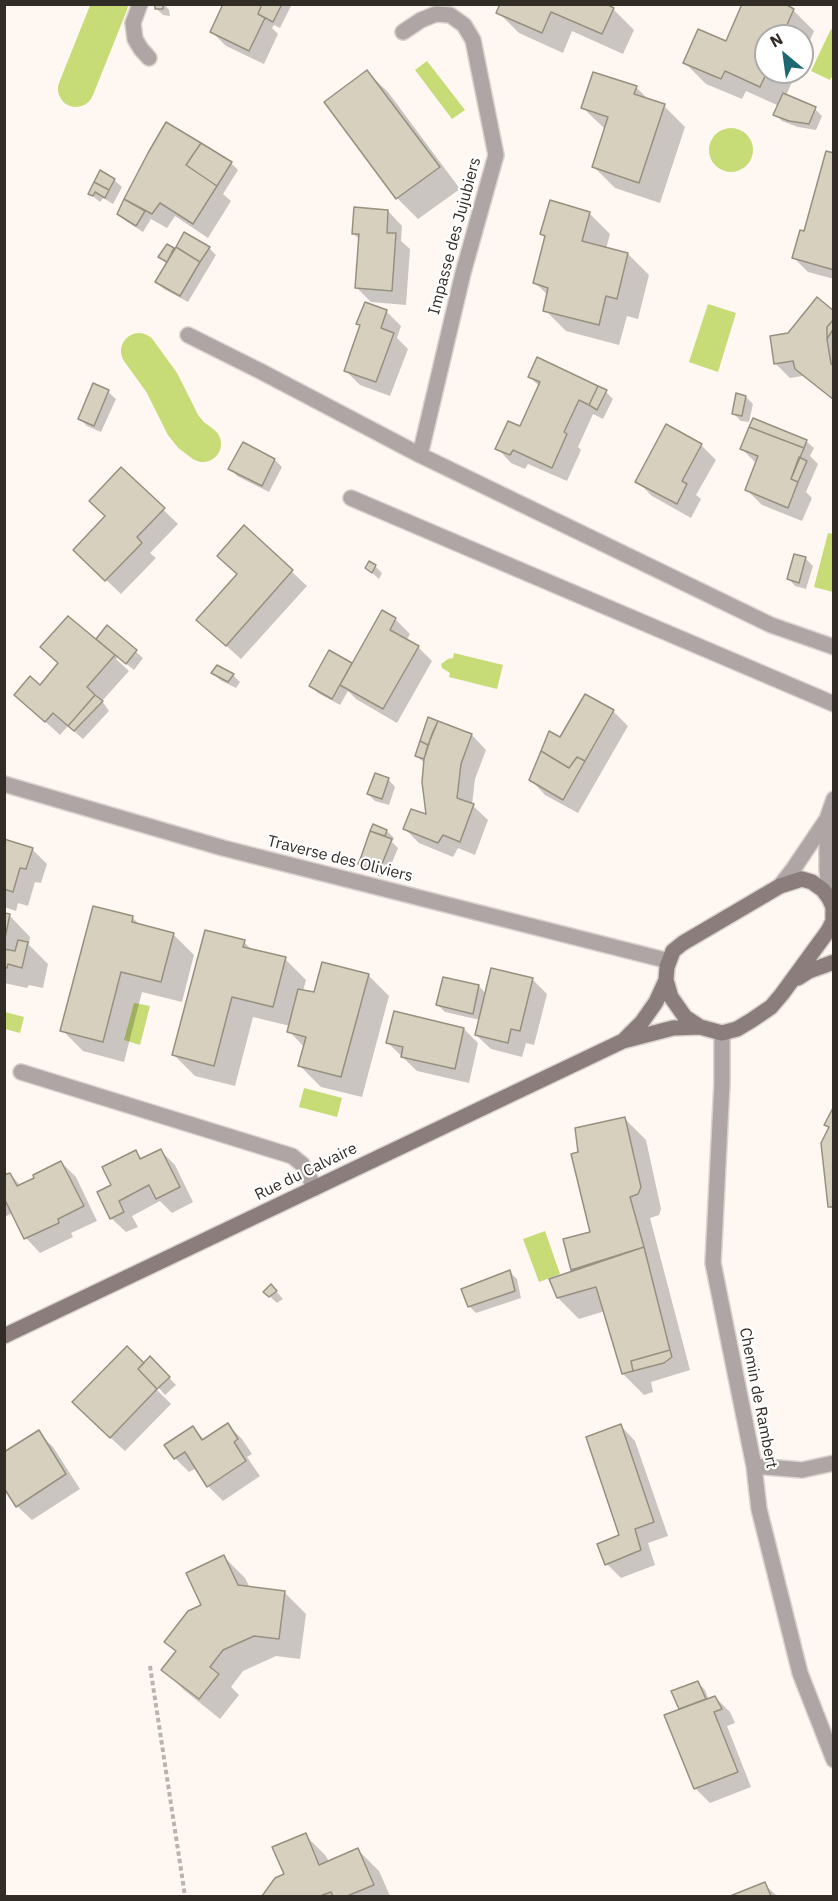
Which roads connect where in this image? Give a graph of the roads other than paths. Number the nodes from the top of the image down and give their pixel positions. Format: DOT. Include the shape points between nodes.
graph roads {
  1 [pos="140,4"];
  2 [pos="403,32"];
  3 [pos="149,58"];
  4 [pos="188,335"];
  5 [pos="420,455"];
  6 [pos="351,498"];
  7 [pos="834,647"];
  8 [pos="834,704"];
  9 [pos="4,784"];
  10 [pos="834,799"];
  11 [pos="827,819"];
  12 [pos="780,886"];
  13 [pos="832,904"];
  14 [pos="669,961"];
  15 [pos="834,962"];
  16 [pos="666,980"];
  17 [pos="790,983"];
  18 [pos="700,1027"];
  19 [pos="722,1033"];
  20 [pos="623,1041"];
  21 [pos="21,1072"];
  22 [pos="315,1188"];
  23 [pos="4,1336"];
  24 [pos="834,1463"];
  25 [pos="754,1466"];
  26 [pos="834,1760"];
  1 -- 3 [label="street" via="133,23 135,39"];
  2 -- 5 [label="street, Impasse des Jujubiers" via="435,14 450,15 464,25 473,40 496,155 463,273"];
  4 -- 5 [label="street"];
  5 -- 7 [label="street" via="771,625"];
  6 -- 8 [label="street"];
  9 -- 14 [label="street, Traverse des Oliviers" via="223,848"];
  10 -- 11 [label="street"];
  11 -- 12 [label="street"];
  11 -- 13 [label="street"];
  12 -- 13 [label="street" via="802,879 812,882"];
  12 -- 14 [label="street" via="683,944 673,951"];
  13 -- 17 [label="street" via="833,921 828,931"];
  14 -- 16 [label="street"];
  15 -- 17 [label="street"];
  16 -- 18 [label="street" via="677,1008"];
  16 -- 20 [label="street, Rue du Calvaire" via="642,1022"];
  17 -- 19 [label="street" via="771,1007 737,1029"];
  18 -- 19 [label="street"];
  18 -- 20 [label="street, Rue du Calvaire" via="673,1028"];
  19 -- 25 [label="street, Chemin de Rambert" via="713,1263"];
  20 -- 22 [label="street, Rue du Calvaire"];
  21 -- 22 [label="street" via="292,1156 302,1164"];
  22 -- 23 [label="street, Rue du Calvaire"];
  24 -- 25 [label="street" via="802,1470"];
  25 -- 26 [label="street, Chemin de Rambert" via="759,1509 801,1673"];
}
